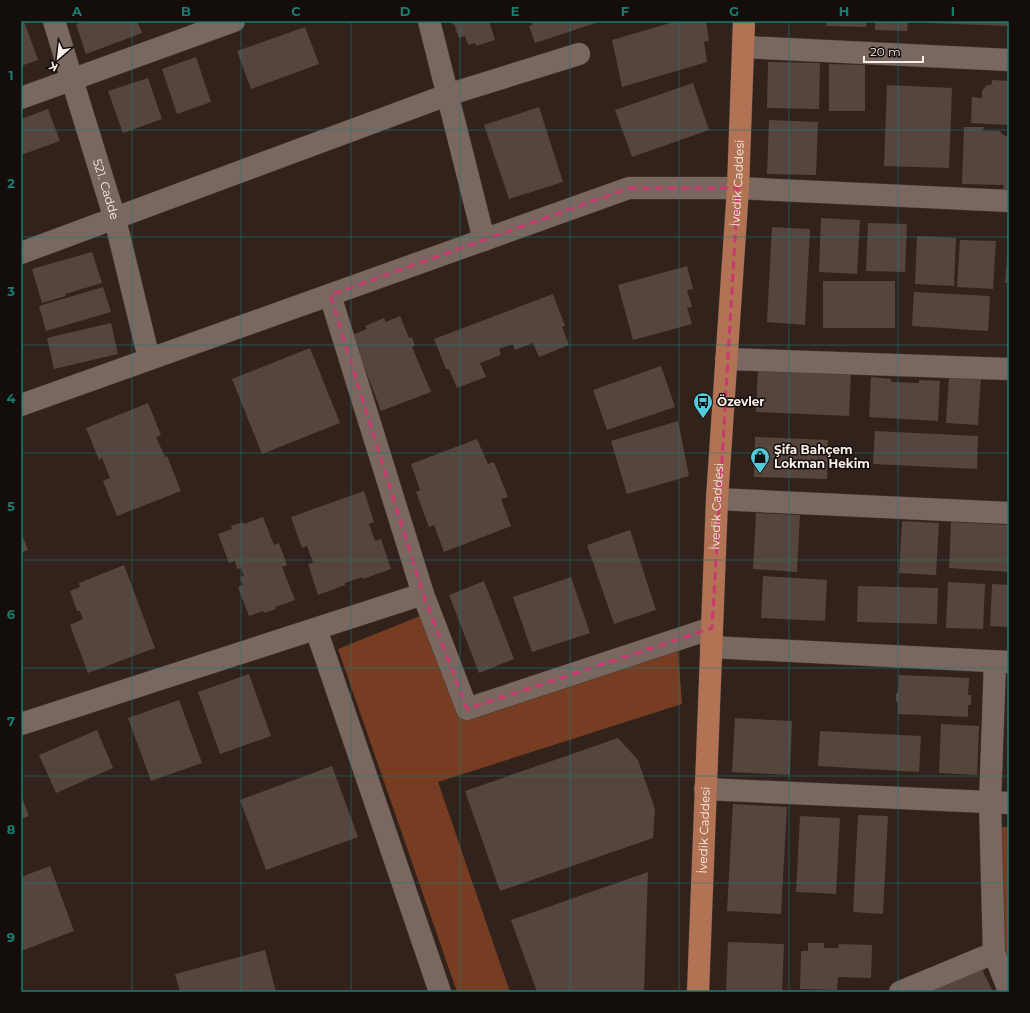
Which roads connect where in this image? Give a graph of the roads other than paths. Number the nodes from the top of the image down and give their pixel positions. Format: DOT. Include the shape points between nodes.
graph roads {
  1 [pos="54,21"];
  2 [pos="234,21"];
  3 [pos="428,21"];
  4 [pos="744,21"];
  5 [pos="744,47"];
  6 [pos="580,54"];
  7 [pos="1009,60"];
  8 [pos="72,79"];
  9 [pos="447,95"];
  10 [pos="21,98"];
  11 [pos="738,188"];
  12 [pos="1009,202"];
  13 [pos="115,219"];
  14 [pos="484,240"];
  15 [pos="21,253"];
  16 [pos="330,295"];
  17 [pos="149,359"];
  18 [pos="726,359"];
  19 [pos="1009,369"];
  20 [pos="21,405"];
  21 [pos="717,499"];
  22 [pos="1009,513"];
  23 [pos="423,594"];
  24 [pos="316,629"];
  25 [pos="711,638"];
  26 [pos="1002,662"];
  27 [pos="21,724"];
  28 [pos="705,789"];
  29 [pos="1000,803"];
  30 [pos="994,953"];
  31 [pos="1009,991"];
  32 [pos="440,992"];
  33 [pos="698,992"];
  34 [pos="900,992"];
  1 -- 8 [label="street, 521. Cadde"];
  2 -- 8 [label="street"];
  3 -- 9 [label="street"];
  4 -- 5 [label="main road, İvedik Caddesi"];
  5 -- 7 [label="street"];
  5 -- 11 [label="main road, İvedik Caddesi"];
  6 -- 9 [label="street"];
  8 -- 10 [label="street"];
  8 -- 13 [label="street, 521. Cadde"];
  9 -- 13 [label="street"];
  9 -- 14 [label="street"];
  11 -- 12 [label="street"];
  11 -- 14 [label="street" via="629,188"];
  11 -- 18 [label="main road, İvedik Caddesi"];
  13 -- 15 [label="street"];
  13 -- 17 [label="street, 521. Cadde"];
  14 -- 16 [label="street"];
  16 -- 17 [label="street"];
  16 -- 23 [label="street"];
  17 -- 20 [label="street"];
  18 -- 19 [label="street"];
  18 -- 21 [label="main road, İvedik Caddesi"];
  21 -- 22 [label="street"];
  21 -- 25 [label="main road, İvedik Caddesi"];
  23 -- 24 [label="street"];
  23 -- 25 [label="street" via="467,709"];
  24 -- 27 [label="street"];
  24 -- 32 [label="street"];
  25 -- 26 [label="street"];
  25 -- 28 [label="main road, İvedik Caddesi"];
  26 -- 29 [label="street"];
  28 -- 29 [label="street"];
  28 -- 33 [label="main road, İvedik Caddesi"];
  29 -- 30 [label="street"];
  30 -- 31 [label="street"];
  30 -- 34 [label="street"];
}
